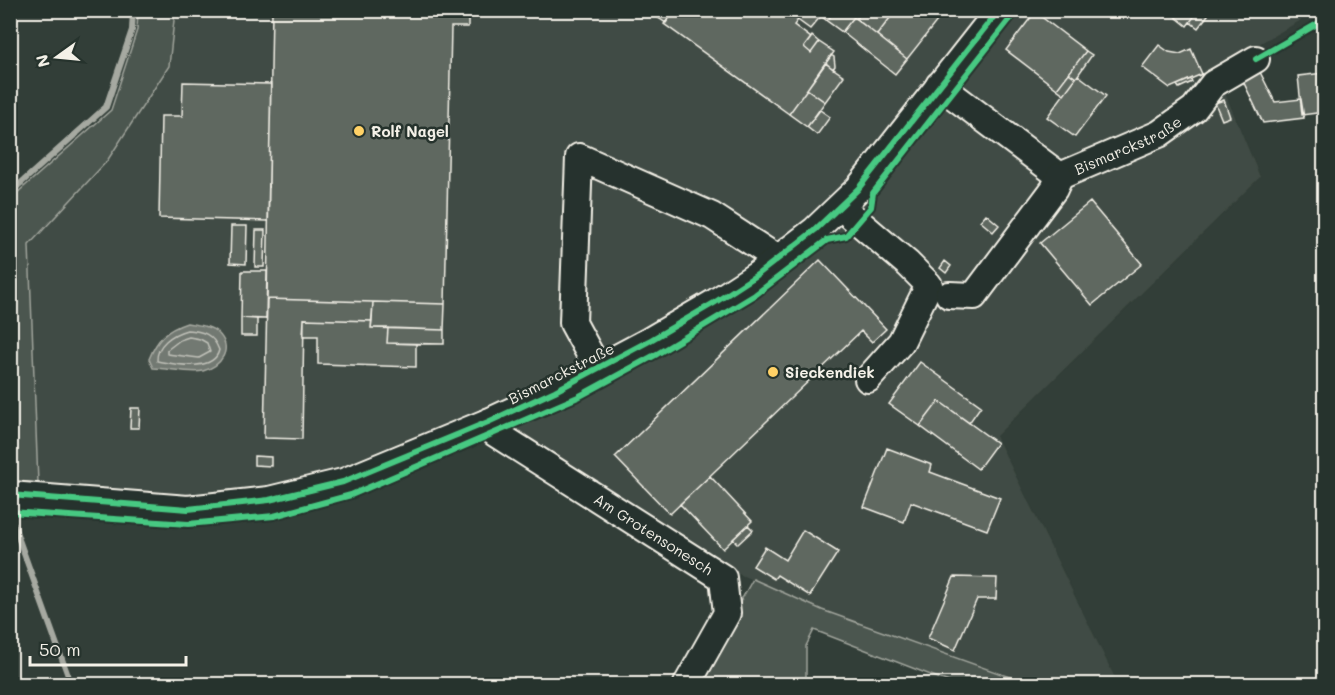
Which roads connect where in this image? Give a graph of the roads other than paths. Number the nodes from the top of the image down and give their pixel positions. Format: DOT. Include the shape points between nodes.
graph roads {
  1 [pos="999,10"];
  2 [pos="1256,58"];
  3 [pos="939,85"];
  4 [pos="1059,176"];
  5 [pos="841,207"];
  6 [pos="778,259"];
  7 [pos="949,295"];
  8 [pos="598,369"];
  9 [pos="868,379"];
  10 [pos="488,422"];
  11 [pos="10,495"];
  12 [pos="687,684"];
  1 -- 3 [label="street, Bismarckstraße"];
  2 -- 4 [label="street, Bismarckstraße" via="1213,84 1194,110 1159,134"];
  3 -- 4 [label="street, Bismarckstraße"];
  3 -- 5 [label="street, Bismarckstraße"];
  4 -- 7 [label="street" via="1054,189 974,296"];
  5 -- 6 [label="street, Bismarckstraße"];
  5 -- 9 [label="street" via="929,285 901,342"];
  6 -- 8 [label="street, Bismarckstraße" via="714,303"];
  6 -- 8 [label="street" via="712,216 579,157 573,323"];
  8 -- 10 [label="street, Bismarckstraße"];
  10 -- 11 [label="street, Bismarckstraße" via="343,482 269,500 188,509"];
  10 -- 12 [label="street, Am Grotensonesch" via="495,433 723,578 727,613"];
}
